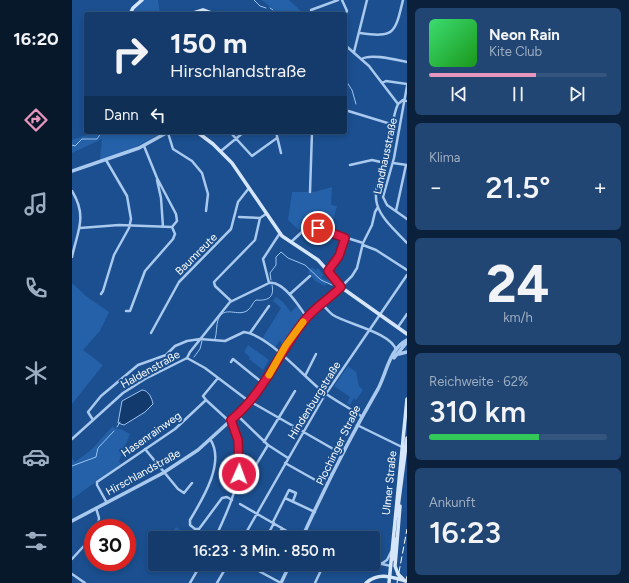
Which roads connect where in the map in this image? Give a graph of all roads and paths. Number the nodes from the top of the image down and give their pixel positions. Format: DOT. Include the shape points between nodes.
graph roads {
  1 [pos="142,0"];
  2 [pos="338,0"];
  3 [pos="342,0"];
  4 [pos="367,0"];
  5 [pos="403,0"];
  6 [pos="310,10"];
  7 [pos="131,12"];
  8 [pos="197,12"];
  9 [pos="209,12"];
  10 [pos="346,12"];
  11 [pos="360,33"];
  12 [pos="347,47"];
  13 [pos="354,52"];
  14 [pos="362,59"];
  15 [pos="407,62"];
  16 [pos="382,83"];
  17 [pos="407,85"];
  18 [pos="403,100"];
  19 [pos="407,101"];
  20 [pos="398,104"];
  21 [pos="347,111"];
  22 [pos="394,124"];
  23 [pos="165,134"];
  24 [pos="169,134"];
  25 [pos="199,134"];
  26 [pos="232,134"];
  27 [pos="241,134"];
  28 [pos="276,134"];
  29 [pos="312,134"];
  30 [pos="235,138"];
  31 [pos="277,138"];
  32 [pos="144,146"];
  33 [pos="220,151"];
  34 [pos="281,153"];
  35 [pos="106,160"];
  36 [pos="385,163"];
  37 [pos="393,163"];
  38 [pos="350,165"];
  39 [pos="407,165"];
  40 [pos="72,171"];
  41 [pos="157,178"];
  42 [pos="161,186"];
  43 [pos="249,187"];
  44 [pos="72,192"];
  45 [pos="310,192"];
  46 [pos="161,198"];
  47 [pos="378,207"];
  48 [pos="206,211"];
  49 [pos="396,211"];
  50 [pos="266,214"];
  51 [pos="381,214"];
  52 [pos="239,217"];
  53 [pos="260,218"];
  54 [pos="374,219"];
  55 [pos="407,219"];
  56 [pos="130,226"];
  57 [pos="163,227"];
  58 [pos="172,227"];
  59 [pos="80,228"];
  60 [pos="280,234"];
  61 [pos="345,238"];
  62 [pos="291,242"];
  63 [pos="407,243"];
  64 [pos="363,244"];
  65 [pos="72,257"];
  66 [pos="407,270"];
  67 [pos="328,271"];
  68 [pos="407,275"];
  69 [pos="310,276"];
  70 [pos="269,283"];
  71 [pos="341,287"];
  72 [pos="101,294"];
  73 [pos="290,294"];
  74 [pos="232,301"];
  75 [pos="323,305"];
  76 [pos="269,306"];
  77 [pos="126,311"];
  78 [pos="380,314"];
  79 [pos="407,314"];
  80 [pos="306,318"];
  81 [pos="398,327"];
  82 [pos="369,330"];
  83 [pos="151,333"];
  84 [pos="250,333"];
  85 [pos="406,334"];
  86 [pos="200,339"];
  87 [pos="407,341"];
  88 [pos="407,352"];
  89 [pos="397,353"];
  90 [pos="281,354"];
  91 [pos="316,354"];
  92 [pos="187,358"];
  93 [pos="231,362"];
  94 [pos="305,376"];
  95 [pos="218,378"];
  96 [pos="264,384"];
  97 [pos="295,391"];
  98 [pos="326,393"];
  99 [pos="407,399"];
  100 [pos="206,400"];
  101 [pos="251,402"];
  102 [pos="237,415"];
  103 [pos="361,416"];
  104 [pos="278,418"];
  105 [pos="93,420"];
  106 [pos="230,420"];
  107 [pos="356,425"];
  108 [pos="303,432"];
  109 [pos="407,438"];
  110 [pos="210,439"];
  111 [pos="72,440"];
  112 [pos="264,442"];
  113 [pos="268,445"];
  114 [pos="145,449"];
  115 [pos="404,449"];
  116 [pos="342,454"];
  117 [pos="288,458"];
  118 [pos="285,463"];
  119 [pos="254,468"];
  120 [pos="164,472"];
  121 [pos="192,483"];
  122 [pos="327,487"];
  123 [pos="400,495"];
  124 [pos="285,498"];
  125 [pos="232,500"];
  126 [pos="292,501"];
  127 [pos="107,502"];
  128 [pos="240,504"];
  129 [pos="96,508"];
  130 [pos="315,512"];
  131 [pos="257,513"];
  132 [pos="99,519"];
  133 [pos="72,521"];
  134 [pos="274,523"];
  135 [pos="282,528"];
  136 [pos="218,531"];
  137 [pos="247,531"];
  138 [pos="270,531"];
  139 [pos="280,531"];
  140 [pos="287,531"];
  141 [pos="306,531"];
  142 [pos="84,546"];
  143 [pos="391,549"];
  144 [pos="72,559"];
  145 [pos="381,564"];
  146 [pos="391,566"];
  147 [pos="197,571"];
  148 [pos="224,571"];
  149 [pos="259,571"];
  150 [pos="287,571"];
  151 [pos="321,571"];
  152 [pos="72,574"];
  153 [pos="406,581"];
  154 [pos="85,583"];
  155 [pos="190,583"];
  156 [pos="217,583"];
  157 [pos="281,583"];
  158 [pos="315,583"];
  159 [pos="366,583"];
  160 [pos="389,583"];
  1 -- 7 [label="main road"];
  2 -- 6 [label="street"];
  3 -- 10 [label="street"];
  4 -- 11 [label="street"];
  5 -- 11 [label="street" via="397,23 391,32 380,36"];
  8 -- 9 [label="main road"];
  11 -- 13 [label="street"];
  12 -- 13 [label="street"];
  13 -- 14 [label="street"];
  14 -- 15 [label="street" via="376,57"];
  14 -- 16 [label="street"];
  16 -- 17 [label="street" via="386,81"];
  16 -- 20 [label="street"];
  17 -- 18 [label="street, Landhausstraße"];
  18 -- 19 [label="street"];
  18 -- 20 [label="street"];
  18 -- 37 [label="street, Landhausstraße"];
  20 -- 22 [label="street"];
  21 -- 22 [label="street"];
  22 -- 36 [label="street"];
  23 -- 32 [label="street"];
  24 -- 48 [label="street" via="173,149 192,161 202,173 208,194"];
  25 -- 33 [label="main road"];
  26 -- 30 [label="street"];
  27 -- 30 [label="street"];
  28 -- 31 [label="street"];
  29 -- 45 [label="street"];
  30 -- 31 [label="street" via="253,156"];
  30 -- 33 [label="street"];
  31 -- 34 [label="street"];
  32 -- 35 [label="street"];
  32 -- 41 [label="street"];
  33 -- 43 [label="main road"];
  35 -- 40 [label="street"];
  35 -- 56 [label="street" via="129,200"];
  36 -- 38 [label="street" via="372,160"];
  36 -- 47 [label="street" via="376,191"];
  37 -- 39 [label="street"];
  37 -- 49 [label="street, Landhausstraße" via="383,197 387,205"];
  39 -- 49 [label="street"];
  41 -- 42 [label="street"];
  41 -- 46 [label="street"];
  42 -- 46 [label="street"];
  42 -- 58 [label="street" via="177,217"];
  43 -- 50 [label="main road"];
  43 -- 83 [label="street, Baumreute" via="238,202 229,232 179,282"];
  44 -- 59 [label="street" via="80,210"];
  46 -- 57 [label="street"];
  47 -- 51 [label="street"];
  47 -- 54 [label="street"];
  49 -- 55 [label="street, Landhausstraße"];
  50 -- 53 [label="street"];
  50 -- 60 [label="main road"];
  51 -- 54 [label="street"];
  51 -- 63 [label="street"];
  52 -- 53 [label="street"];
  53 -- 74 [label="street" via="255,240 214,282 215,286"];
  54 -- 64 [label="street"];
  56 -- 57 [label="street"];
  56 -- 59 [label="street"];
  56 -- 72 [label="street" via="116,250"];
  57 -- 58 [label="street"];
  58 -- 77 [label="street" via="173,240 145,271 130,311"];
  59 -- 65 [label="street"];
  60 -- 62 [label="main road"];
  60 -- 70 [label="street" via="263,259"];
  61 -- 62 [label="street" via="313,228 303,231"];
  61 -- 64 [label="street"];
  61 -- 67 [label="street" via="339,256"];
  62 -- 67 [label="main road" via="318,260"];
  64 -- 66 [label="street"];
  64 -- 71 [label="street" via="357,268"];
  67 -- 71 [label="main road"];
  68 -- 78 [label="street, Hindenburgstraße"];
  69 -- 73 [label="street"];
  70 -- 73 [label="street" via="276,283"];
  70 -- 74 [label="street, Haldenstraße"];
  71 -- 75 [label="street, Hirschlandstraße"];
  71 -- 78 [label="main road"];
  73 -- 80 [label="street"];
  74 -- 86 [label="street, Haldenstraße"];
  75 -- 80 [label="street, Hirschlandstraße"];
  75 -- 82 [label="street" via="334,316"];
  76 -- 84 [label="street"];
  78 -- 81 [label="main road"];
  78 -- 82 [label="street, Hindenburgstraße"];
  79 -- 81 [label="street"];
  80 -- 90 [label="street, Hirschlandstraße"];
  81 -- 85 [label="main road"];
  82 -- 89 [label="street" via="394,345"];
  82 -- 98 [label="street, Hindenburgstraße"];
  84 -- 86 [label="street" via="242,332 222,341"];
  84 -- 90 [label="street"];
  86 -- 92 [label="street, Haldenstraße"];
  86 -- 105 [label="street" via="175,346 166,355 138,365 98,399 88,415"];
  87 -- 89 [label="street, Plochinger Straße"];
  88 -- 89 [label="street"];
  89 -- 103 [label="street, Plochinger Straße" via="390,361 378,389"];
  90 -- 94 [label="street"];
  90 -- 96 [label="street, Hirschlandstraße"];
  91 -- 94 [label="street"];
  92 -- 95 [label="street"];
  92 -- 105 [label="street, Haldenstraße" via="132,387"];
  93 -- 96 [label="street" via="234,359"];
  94 -- 98 [label="street"];
  95 -- 100 [label="street, Hasenrainweg" via="203,396"];
  95 -- 101 [label="street"];
  96 -- 101 [label="street, Hirschlandstraße"];
  97 -- 104 [label="street"];
  98 -- 103 [label="street"];
  98 -- 108 [label="street, Hindenburgstraße"];
  99 -- 115 [label="main road, Ulmer Straße" via="402,442"];
  100 -- 106 [label="street"];
  100 -- 114 [label="street, Hasenrainweg" via="179,426"];
  101 -- 102 [label="street, Hirschlandstraße"];
  101 -- 104 [label="street"];
  102 -- 106 [label="street, Hirschlandstraße"];
  102 -- 112 [label="street"];
  103 -- 107 [label="street, Plochinger Straße"];
  104 -- 108 [label="street"];
  104 -- 112 [label="street"];
  105 -- 111 [label="street, Haldenstraße"];
  106 -- 110 [label="street, Hirschlandstraße"];
  106 -- 125 [label="street" via="237,433 240,457 238,479"];
  107 -- 115 [label="street"];
  107 -- 116 [label="street, Plochinger Straße"];
  108 -- 116 [label="street"];
  108 -- 117 [label="street, Hindenburgstraße"];
  109 -- 115 [label="main road, Ulmer Straße"];
  110 -- 120 [label="street, Hirschlandstraße" via="190,456"];
  110 -- 125 [label="street" via="214,449 213,472 210,484 190,522 193,527 200,528 222,498"];
  112 -- 113 [label="street"];
  113 -- 117 [label="street"];
  113 -- 119 [label="street"];
  114 -- 120 [label="street"];
  114 -- 127 [label="street, Hasenrainweg" via="97,482"];
  115 -- 123 [label="main road, Ulmer Straße"];
  115 -- 143 [label="main road, Ulmer Straße"];
  116 -- 122 [label="street, Plochinger Straße"];
  117 -- 118 [label="street, Hindenburgstraße"];
  118 -- 122 [label="street"];
  118 -- 131 [label="street, Hindenburgstraße"];
  120 -- 121 [label="street" via="184,493"];
  120 -- 127 [label="street, Hirschlandstraße"];
  122 -- 130 [label="street, Plochinger Straße"];
  123 -- 146 [label="main road, Ulmer Straße"];
  123 -- 153 [label="main road, bridge" via="396,571"];
  124 -- 126 [label="street"];
  124 -- 126 [label="street" via="289,490 296,493"];
  124 -- 134 [label="street"];
  125 -- 136 [label="street"];
  126 -- 130 [label="street"];
  127 -- 129 [label="street, Hirschlandstraße"];
  128 -- 131 [label="street"];
  129 -- 132 [label="street"];
  129 -- 133 [label="street, Hirschlandstraße"];
  130 -- 141 [label="street, Plochinger Straße"];
  131 -- 134 [label="street"];
  131 -- 137 [label="street, Hindenburgstraße"];
  134 -- 135 [label="street"];
  134 -- 138 [label="street"];
  135 -- 139 [label="street"];
  135 -- 140 [label="street"];
  142 -- 144 [label="street"];
  143 -- 145 [label="street, Ulmer Straße" via="387,560"];
  143 -- 146 [label="main road, Ulmer Straße"];
  145 -- 146 [label="street"];
  146 -- 160 [label="main road, Ulmer Straße"];
  147 -- 155 [label="street"];
  148 -- 156 [label="street"];
  149 -- 157 [label="street"];
  150 -- 157 [label="street"];
  151 -- 158 [label="street"];
  152 -- 154 [label="street"];
  153 -- 159 [label="main road, bridge" via="384,576 373,578"];
}
